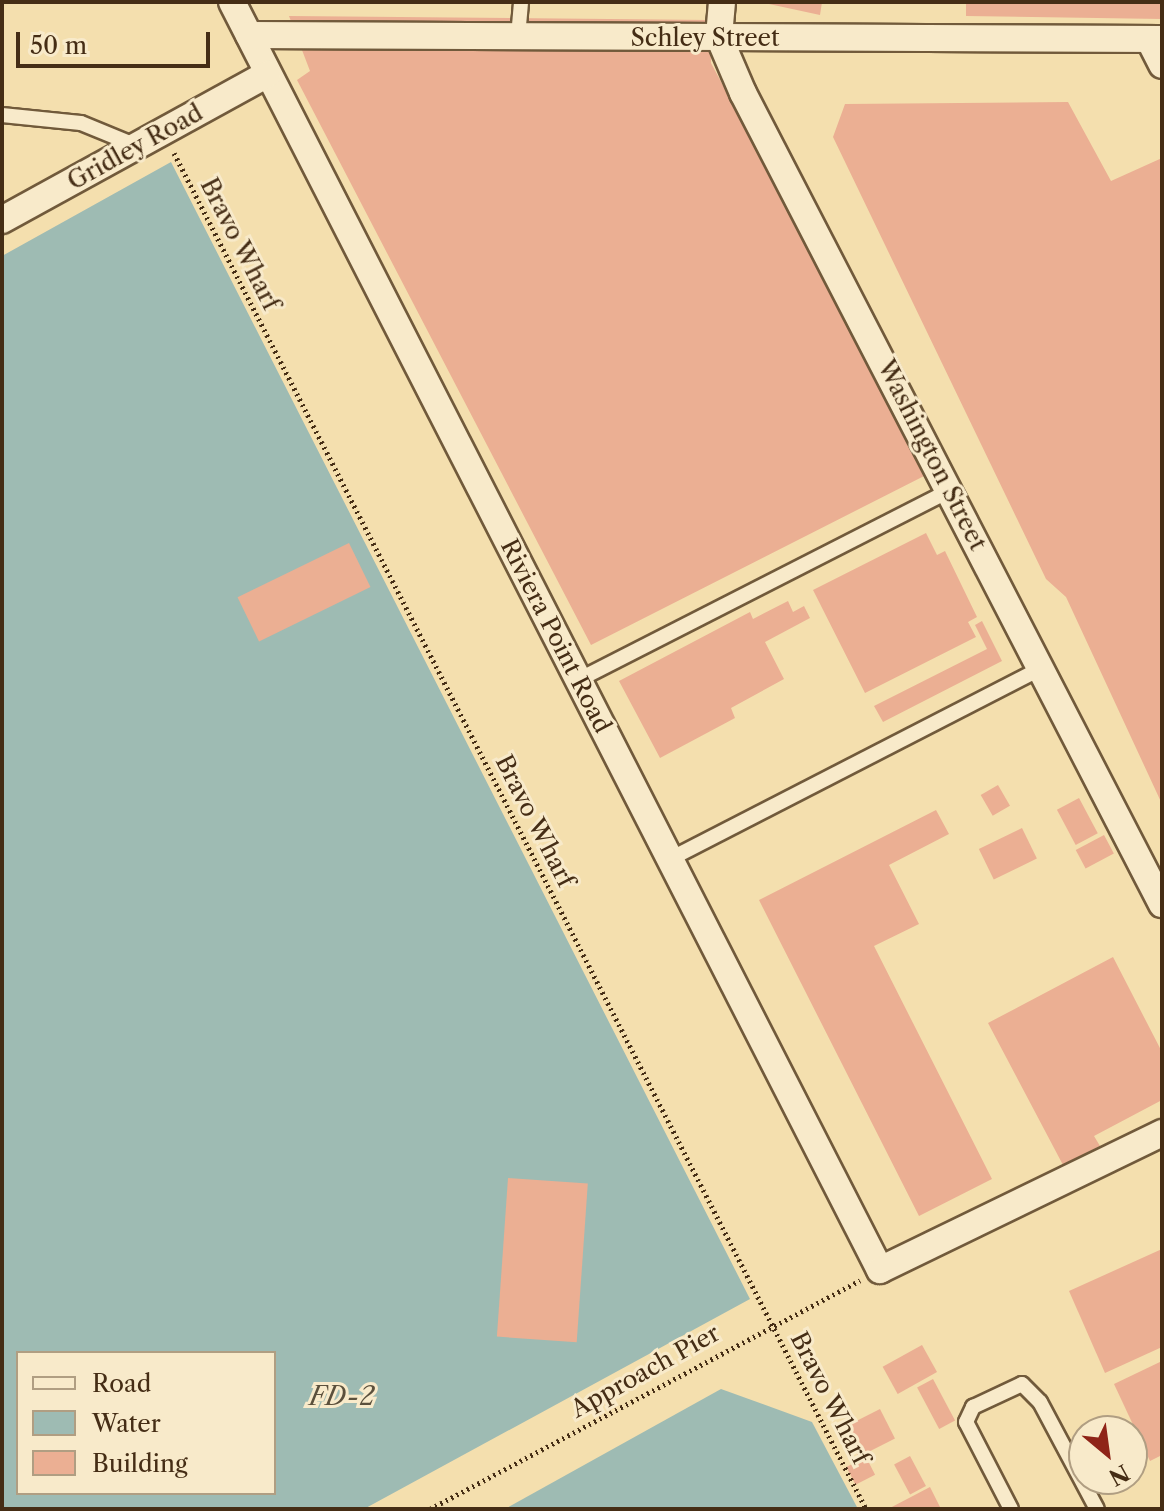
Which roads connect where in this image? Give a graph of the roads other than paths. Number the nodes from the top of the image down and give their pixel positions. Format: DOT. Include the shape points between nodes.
graph roads {
  1 [pos="232,2"];
  2 [pos="521,2"];
  3 [pos="722,2"];
  4 [pos="249,35"];
  5 [pos="518,37"];
  6 [pos="719,37"];
  7 [pos="1156,39"];
  8 [pos="1162,65"];
  9 [pos="268,74"];
  10 [pos="2,115"];
  11 [pos="138,146"];
  12 [pos="2,220"];
  13 [pos="951,490"];
  14 [pos="1042,668"];
  15 [pos="578,680"];
  16 [pos="670,859"];
  17 [pos="1162,904"];
  18 [pos="1162,1133"];
  19 [pos="1011,1509"];
  20 [pos="1097,1509"];
  1 -- 4 [label="street, Riviera Point Road"];
  2 -- 5 [label="lane"];
  3 -- 6 [label="street"];
  4 -- 5 [label="street, Schley Street"];
  4 -- 9 [label="street, Riviera Point Road"];
  5 -- 6 [label="street, Schley Street"];
  6 -- 7 [label="street, Schley Street"];
  6 -- 13 [label="street, Washington Street"];
  7 -- 8 [label="street"];
  9 -- 11 [label="street, Gridley Road"];
  9 -- 15 [label="street, Riviera Point Road"];
  10 -- 11 [label="lane" via="44,114"];
  11 -- 12 [label="street, Gridley Road"];
  13 -- 14 [label="street, Washington Street"];
  13 -- 15 [label="lane"];
  14 -- 16 [label="lane"];
  14 -- 17 [label="street, Washington Street"];
  15 -- 16 [label="street, Riviera Point Road"];
  16 -- 18 [label="street, Riviera Point Road" via="880,1270"];
  19 -- 20 [label="lane" via="966,1422 973,1407 1022,1384 1040,1402"];
}
